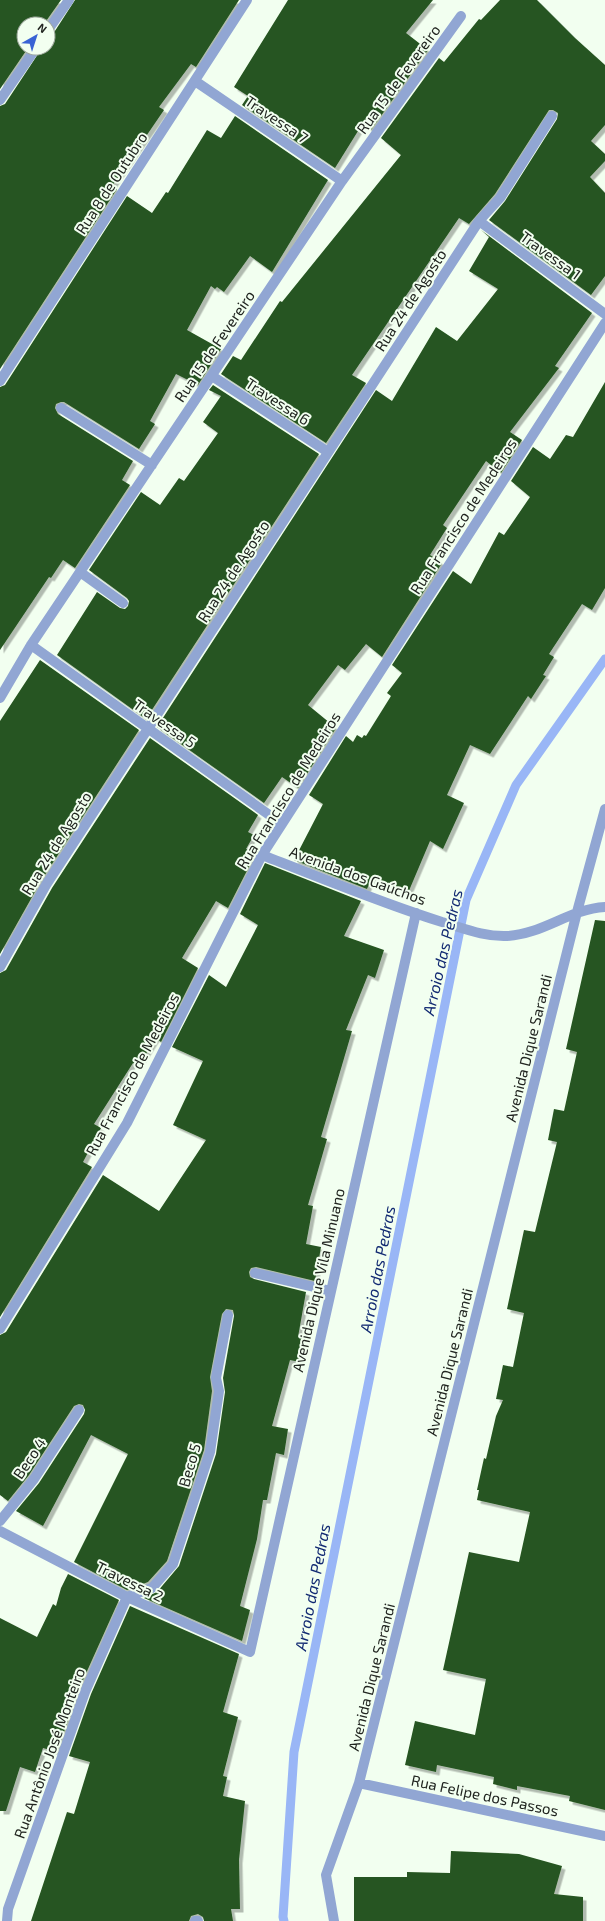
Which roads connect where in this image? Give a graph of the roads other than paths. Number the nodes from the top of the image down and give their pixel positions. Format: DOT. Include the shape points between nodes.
graph roads {
  1 [pos="69,0"];
  2 [pos="247,0"];
  3 [pos="461,16"];
  4 [pos="56,19"];
  5 [pos="30,56"];
  6 [pos="196,81"];
  7 [pos="0,100"];
  8 [pos="552,116"];
  9 [pos="342,181"];
  10 [pos="479,222"];
  11 [pos="605,314"];
  12 [pos="605,323"];
  13 [pos="212,376"];
  14 [pos="0,381"];
  15 [pos="61,408"];
  16 [pos="328,452"];
  17 [pos="152,465"];
  18 [pos="80,572"];
  19 [pos="122,603"];
  20 [pos="31,646"];
  21 [pos="0,698"];
  22 [pos="148,729"];
  23 [pos="605,809"];
  24 [pos="282,824"];
  25 [pos="262,855"];
  26 [pos="605,907"];
  27 [pos="577,912"];
  28 [pos="416,913"];
  29 [pos="0,967"];
  30 [pos="255,1273"];
  31 [pos="331,1291"];
  32 [pos="228,1315"];
  33 [pos="0,1329"];
  34 [pos="79,1410"];
  35 [pos="0,1521"];
  36 [pos="0,1531"];
  37 [pos="127,1597"];
  38 [pos="250,1652"];
  39 [pos="359,1783"];
  40 [pos="605,1836"];
  41 [pos="7,1921"];
  42 [pos="334,1921"];
  1 -- 4 [label="street"];
  2 -- 6 [label="street, Rua 8 de Outubro"];
  3 -- 9 [label="street, Rua 15 de Fevereiro"];
  5 -- 7 [label="street"];
  6 -- 9 [label="street, Travessa 7"];
  6 -- 14 [label="street, Rua 8 de Outubro"];
  8 -- 10 [label="street, Rua 24 de Agosto" via="500,198"];
  9 -- 13 [label="street, Rua 15 de Fevereiro"];
  10 -- 11 [label="street, Travessa 1"];
  10 -- 16 [label="street, Rua 24 de Agosto"];
  12 -- 24 [label="street, Rua Francisco de Medeiros"];
  13 -- 16 [label="street, Travessa 6"];
  13 -- 17 [label="street, Rua 15 de Fevereiro"];
  15 -- 17 [label="street"];
  16 -- 22 [label="street, Rua 24 de Agosto"];
  17 -- 18 [label="street, Rua 15 de Fevereiro"];
  18 -- 19 [label="street"];
  18 -- 20 [label="street, Rua 15 de Fevereiro"];
  20 -- 21 [label="street, Rua 15 de Fevereiro"];
  20 -- 22 [label="street, Travessa 5"];
  22 -- 24 [label="street, Travessa 5"];
  22 -- 29 [label="street, Rua 24 de Agosto" via="46,884"];
  23 -- 27 [label="street, Avenida Dique Sarandi"];
  24 -- 25 [label="street, Rua Francisco de Medeiros"];
  25 -- 28 [label="street, Avenida dos Gaúchos"];
  25 -- 33 [label="street, Rua Francisco de Medeiros" via="127,1123"];
  26 -- 27 [label="street, Avenida dos Gaúchos" via="591,907"];
  27 -- 28 [label="street, Avenida dos Gaúchos" via="529,933 506,936 483,934"];
  27 -- 39 [label="street, Avenida Dique Sarandi"];
  28 -- 31 [label="street, Avenida Dique Vila Minuano"];
  30 -- 31 [label="street"];
  31 -- 38 [label="street, Avenida Dique Vila Minuano"];
  32 -- 37 [label="street, Beco 5" via="216,1378 219,1391 210,1452 173,1564 152,1588"];
  34 -- 35 [label="street, Beco 4" via="34,1479"];
  36 -- 37 [label="street, Travessa 2"];
  37 -- 38 [label="street, Travessa 2"];
  37 -- 41 [label="street, Rua Antônio José Monteiro" via="85,1692 8,1909"];
  39 -- 40 [label="street, Rua Felipe dos Passos"];
  39 -- 42 [label="street, Avenida Dique Sarandi" via="326,1875"];
}
